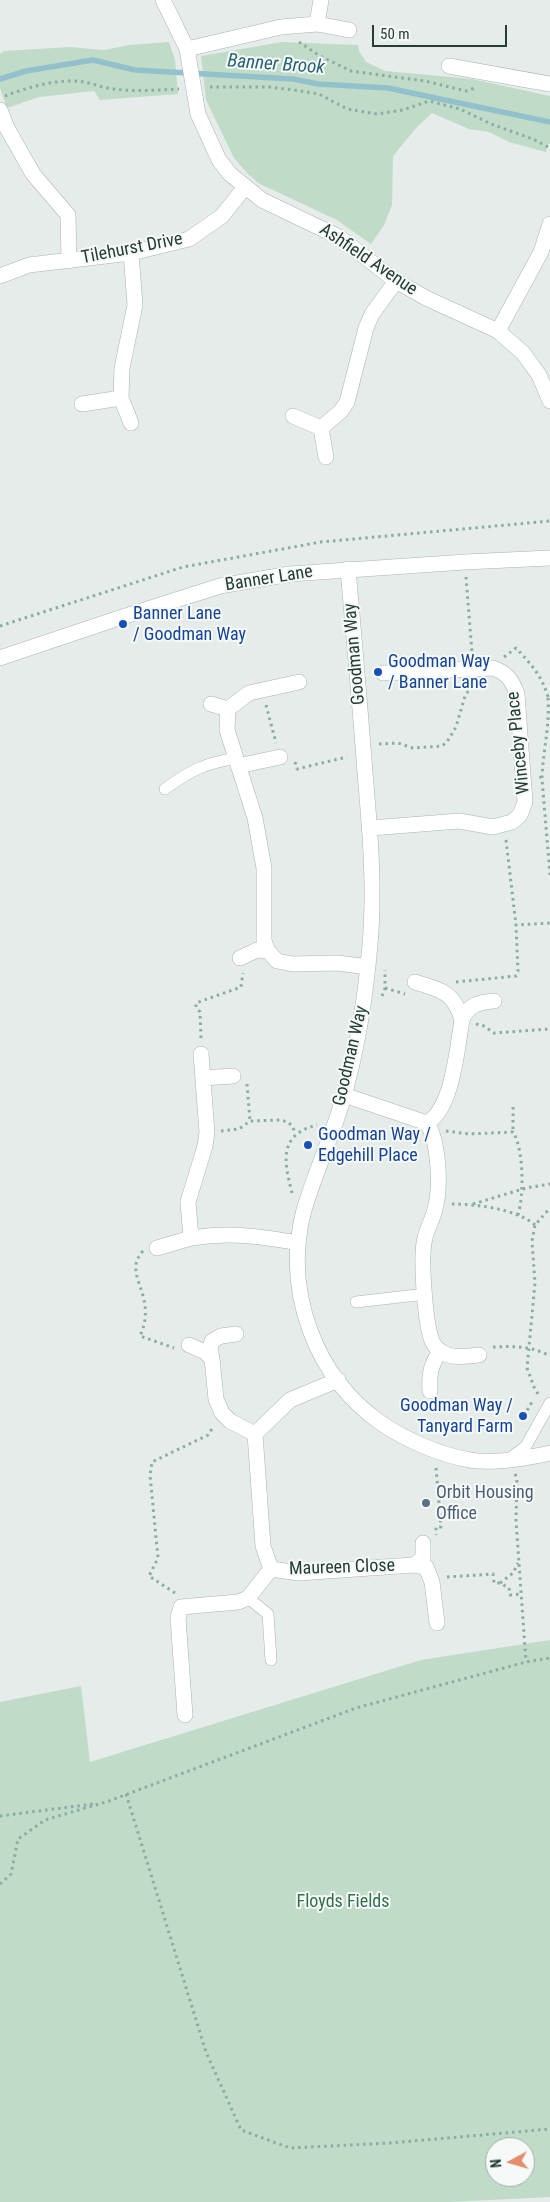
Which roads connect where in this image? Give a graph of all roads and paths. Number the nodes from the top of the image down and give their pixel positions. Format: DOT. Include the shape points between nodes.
graph roads {
  1 [pos="163,0"];
  2 [pos="321,0"];
  3 [pos="317,24"];
  4 [pos="280,27"];
  5 [pos="349,30"];
  6 [pos="188,54"];
  7 [pos="449,66"];
  8 [pos="482,73"];
  9 [pos="550,84"];
  10 [pos="192,86"];
  11 [pos="0,98"];
  12 [pos="0,110"];
  13 [pos="550,148"];
  14 [pos="245,187"];
  15 [pos="550,224"];
  16 [pos="131,253"];
  17 [pos="69,261"];
  18 [pos="0,276"];
  19 [pos="396,281"];
  20 [pos="498,331"];
  21 [pos="121,398"];
  22 [pos="550,401"];
  23 [pos="82,404"];
  24 [pos="293,416"];
  25 [pos="131,423"];
  26 [pos="321,428"];
  27 [pos="326,457"];
  28 [pos="550,558"];
  29 [pos="348,569"];
  30 [pos="0,658"];
  31 [pos="383,673"];
  32 [pos="543,680"];
  33 [pos="299,682"];
  34 [pos="262,690"];
  35 [pos="549,697"];
  36 [pos="211,704"];
  37 [pos="228,709"];
  38 [pos="364,755"];
  39 [pos="522,755"];
  40 [pos="280,757"];
  41 [pos="237,762"];
  42 [pos="542,779"];
  43 [pos="164,789"];
  44 [pos="550,806"];
  45 [pos="544,807"];
  46 [pos="505,825"];
  47 [pos="371,828"];
  48 [pos="550,875"];
  49 [pos="550,923"];
  50 [pos="516,925"];
  51 [pos="268,951"];
  52 [pos="240,958"];
  53 [pos="368,967"];
  54 [pos="385,988"];
  55 [pos="414,989"];
  56 [pos="441,990"];
  57 [pos="494,1001"];
  58 [pos="462,1020"];
  59 [pos="550,1029"];
  60 [pos="201,1054"];
  61 [pos="233,1076"];
  62 [pos="203,1078"];
  63 [pos="344,1095"];
  64 [pos="513,1107"];
  65 [pos="250,1121"];
  66 [pos="335,1121"];
  67 [pos="430,1121"];
  68 [pos="207,1132"];
  69 [pos="513,1132"];
  70 [pos="295,1134"];
  71 [pos="550,1184"];
  72 [pos="522,1190"];
  73 [pos="437,1203"];
  74 [pos="473,1204"];
  75 [pos="550,1208"];
  76 [pos="304,1212"];
  77 [pos="518,1215"];
  78 [pos="536,1224"];
  79 [pos="192,1238"];
  80 [pos="298,1243"];
  81 [pos="158,1248"];
  82 [pos="426,1294"];
  83 [pos="356,1302"];
  84 [pos="236,1334"];
  85 [pos="189,1345"];
  86 [pos="529,1348"];
  87 [pos="440,1352"];
  88 [pos="479,1355"];
  89 [pos="550,1356"];
  90 [pos="212,1359"];
  91 [pos="338,1380"];
  92 [pos="430,1391"];
  93 [pos="538,1394"];
  94 [pos="550,1403"];
  95 [pos="222,1414"];
  96 [pos="255,1434"];
  97 [pos="433,1449"];
  98 [pos="550,1453"];
  99 [pos="508,1459"];
  100 [pos="423,1543"];
  101 [pos="519,1562"];
  102 [pos="413,1565"];
  103 [pos="271,1569"];
  104 [pos="431,1578"];
  105 [pos="500,1583"];
  106 [pos="521,1594"];
  107 [pos="248,1598"];
  108 [pos="192,1605"];
  109 [pos="437,1623"];
  110 [pos="550,1658"];
  111 [pos="271,1660"];
  112 [pos="526,1662"];
  113 [pos="185,1715"];
  114 [pos="126,1794"];
  115 [pos="101,1803"];
  116 [pos="0,1816"];
  117 [pos="0,1884"];
  118 [pos="550,2129"];
  1 -- 6 [label="street, Ashfield Avenue"];
  2 -- 3 [label="street"];
  3 -- 4 [label="street"];
  3 -- 5 [label="street"];
  4 -- 6 [label="street"];
  4 -- 8 [label="path" via="320,56 351,71 425,81 466,92 478,87"];
  6 -- 10 [label="street, Ashfield Avenue"];
  7 -- 8 [label="street"];
  8 -- 9 [label="street"];
  10 -- 11 [label="path" via="144,90 114,89 82,82 54,83"];
  10 -- 13 [label="path" via="269,87 319,94 346,109 377,114 429,101 460,109"];
  10 -- 14 [label="street, Ashfield Avenue" via="198,114 219,160"];
  12 -- 17 [label="street" via="33,174 68,215"];
  14 -- 16 [label="street, Tilehurst Drive" via="222,216 189,239"];
  14 -- 19 [label="street, Ashfield Avenue" via="262,200 339,237"];
  15 -- 20 [label="street" via="542,252"];
  16 -- 17 [label="street, Tilehurst Drive"];
  16 -- 21 [label="street" via="135,305 122,368"];
  17 -- 18 [label="street, Tilehurst Drive" via="29,266"];
  19 -- 20 [label="street, Ashfield Avenue"];
  19 -- 26 [label="street" via="366,328 347,402"];
  20 -- 22 [label="street, Ashfield Avenue" via="539,374"];
  21 -- 23 [label="street"];
  21 -- 25 [label="street"];
  24 -- 26 [label="street"];
  26 -- 27 [label="street"];
  28 -- 29 [label="street, Banner Lane"];
  29 -- 30 [label="street, Banner Lane" via="290,574 220,586"];
  29 -- 38 [label="street, Goodman Way"];
  31 -- 39 [label="street, Winceby Place" via="493,668 502,671 512,681 517,694"];
  32 -- 35 [label="path"];
  33 -- 34 [label="street"];
  34 -- 37 [label="street" via="249,693"];
  34 -- 40 [label="path"];
  35 -- 42 [label="path" via="550,719 542,760"];
  36 -- 37 [label="street"];
  37 -- 41 [label="street" via="227,730"];
  38 -- 40 [label="path" via="298,769 296,762"];
  38 -- 47 [label="street, Goodman Way"];
  39 -- 42 [label="path"];
  39 -- 46 [label="street, Winceby Place" via="525,802 520,816"];
  40 -- 41 [label="street"];
  41 -- 43 [label="lane" via="204,764"];
  41 -- 51 [label="street" via="255,818 264,868 264,934"];
  42 -- 45 [label="path"];
  44 -- 45 [label="path"];
  45 -- 48 [label="path"];
  46 -- 47 [label="street" via="493,827 459,821"];
  46 -- 50 [label="path"];
  47 -- 53 [label="street, Goodman Way" via="372,917"];
  49 -- 50 [label="path"];
  50 -- 56 [label="path" via="516,976 464,980 447,984"];
  51 -- 52 [label="street" via="257,950"];
  51 -- 53 [label="street" via="277,961 293,964 338,963"];
  52 -- 60 [label="path" via="243,971 241,987 196,1003 200,1012"];
  53 -- 63 [label="street, Goodman Way" via="358,1036"];
  54 -- 55 [label="path"];
  55 -- 56 [label="street"];
  56 -- 58 [label="street" via="454,1000"];
  57 -- 58 [label="street" via="472,1006"];
  58 -- 59 [label="path" via="484,1026 494,1033"];
  58 -- 67 [label="street" via="446,1097"];
  60 -- 62 [label="street"];
  61 -- 62 [label="street"];
  61 -- 65 [label="path" via="246,1080"];
  62 -- 68 [label="street"];
  63 -- 66 [label="street, Goodman Way"];
  63 -- 67 [label="street"];
  64 -- 69 [label="path"];
  65 -- 68 [label="path" via="239,1130"];
  65 -- 70 [label="path" via="288,1122"];
  66 -- 70 [label="path" via="304,1128"];
  66 -- 76 [label="street, Goodman Way"];
  67 -- 69 [label="path" via="444,1131 469,1134"];
  67 -- 73 [label="street" via="436,1154"];
  68 -- 79 [label="street" via="188,1202"];
  69 -- 72 [label="path" via="517,1138"];
  70 -- 76 [label="path" via="286,1155 286,1167 293,1207"];
  71 -- 72 [label="path"];
  72 -- 74 [label="path"];
  72 -- 77 [label="path"];
  73 -- 74 [label="path"];
  73 -- 82 [label="street" via="423,1252"];
  74 -- 77 [label="path"];
  75 -- 78 [label="path"];
  76 -- 80 [label="street, Goodman Way"];
  77 -- 78 [label="path"];
  78 -- 86 [label="path" via="532,1241 535,1283"];
  79 -- 80 [label="street" via="250,1234"];
  79 -- 81 [label="street"];
  80 -- 91 [label="street, Goodman Way" via="299,1288 308,1326 325,1362"];
  81 -- 85 [label="path" via="148,1247 141,1252 136,1263 146,1323 140,1336 186,1352"];
  82 -- 83 [label="lane"];
  82 -- 87 [label="street" via="429,1329"];
  84 -- 90 [label="street" via="212,1341"];
  85 -- 90 [label="street"];
  86 -- 88 [label="path" via="483,1348"];
  86 -- 89 [label="path"];
  86 -- 93 [label="path" via="527,1368"];
  87 -- 88 [label="street" via="458,1357"];
  87 -- 92 [label="street" via="429,1375"];
  90 -- 95 [label="street" via="216,1399"];
  91 -- 96 [label="street" via="290,1400"];
  91 -- 97 [label="street, Goodman Way" via="375,1418 410,1440"];
  94 -- 99 [label="lane" via="526,1446"];
  95 -- 96 [label="street"];
  95 -- 108 [label="path" via="208,1435 152,1462 150,1475 158,1558 149,1576"];
  96 -- 103 [label="street, Maureen Close" via="263,1546"];
  97 -- 99 [label="street, Goodman Way" via="471,1460"];
  97 -- 100 [label="path" via="441,1527 436,1527 437,1542"];
  98 -- 99 [label="street, Goodman Way"];
  99 -- 101 [label="path" via="517,1478"];
  100 -- 102 [label="street, Maureen Close" via="423,1559"];
  101 -- 105 [label="path" via="513,1573"];
  101 -- 106 [label="path"];
  102 -- 103 [label="street, Maureen Close" via="299,1573"];
  102 -- 104 [label="street, Maureen Close" via="426,1568"];
  103 -- 107 [label="street, Maureen Close"];
  104 -- 105 [label="path" via="493,1574 494,1583"];
  104 -- 109 [label="street"];
  105 -- 106 [label="path" via="509,1588 510,1594"];
  106 -- 112 [label="path"];
  107 -- 108 [label="street" via="238,1602"];
  107 -- 111 [label="lane" via="268,1614"];
  108 -- 113 [label="street" via="181,1608 178,1618"];
  110 -- 112 [label="path"];
  112 -- 114 [label="path" via="356,1708"];
  114 -- 115 [label="path"];
  114 -- 118 [label="path" via="206,2052 241,2130 290,2148"];
  115 -- 116 [label="path"];
  115 -- 117 [label="path" via="45,1820 18,1839 11,1874"];
}
